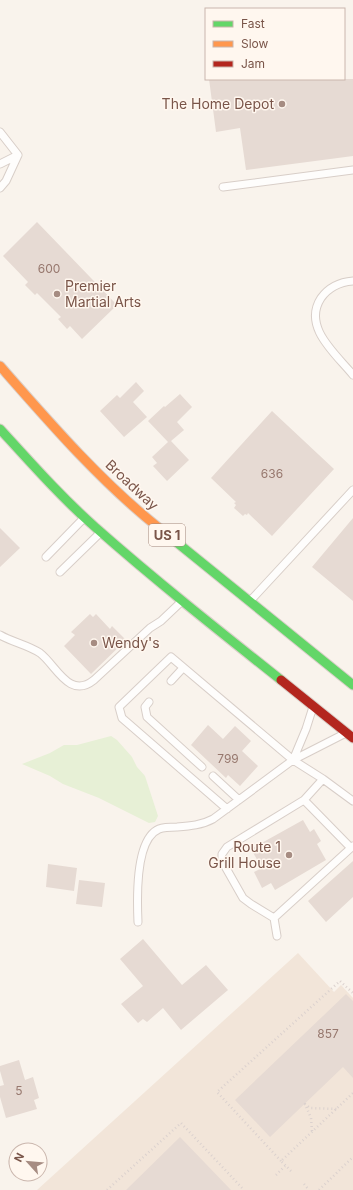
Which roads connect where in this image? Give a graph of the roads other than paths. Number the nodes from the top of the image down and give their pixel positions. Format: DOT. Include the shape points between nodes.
graph roads {
  1 [pos="0,132"];
  2 [pos="18,155"];
  3 [pos="0,164"];
  4 [pos="353,170"];
  5 [pos="223,187"];
  6 [pos="0,188"];
  7 [pos="353,281"];
  8 [pos="0,366"];
  9 [pos="353,375"];
  10 [pos="0,429"];
  11 [pos="353,490"];
  12 [pos="85,517"];
  13 [pos="100,532"];
  14 [pos="46,557"];
  15 [pos="60,572"];
  16 [pos="182,600"];
  17 [pos="250,601"];
  18 [pos="0,635"];
  19 [pos="183,668"];
  20 [pos="171,680"];
  21 [pos="353,685"];
  22 [pos="149,702"];
  23 [pos="313,706"];
  24 [pos="350,736"];
  25 [pos="293,760"];
  26 [pos="202,767"];
  27 [pos="213,776"];
  28 [pos="323,779"];
  29 [pos="239,800"];
  30 [pos="304,800"];
  31 [pos="353,801"];
  32 [pos="227,809"];
  33 [pos="352,847"];
  34 [pos="274,918"];
  35 [pos="138,922"];
  36 [pos="277,936"];
  1 -- 2 [label="lane"];
  2 -- 3 [label="lane"];
  2 -- 6 [label="lane"];
  4 -- 5 [label="lane"];
  7 -- 9 [label="lane" via="336,285 324,294 317,304 315,316 320,336"];
  8 -- 17 [label="highway, Broadway / US 1" via="117,493"];
  10 -- 12 [label="highway, US 1" via="58,492"];
  11 -- 17 [label="lane"];
  12 -- 13 [label="highway, US 1"];
  12 -- 14 [label="lane"];
  13 -- 15 [label="lane"];
  13 -- 16 [label="highway, US 1"];
  16 -- 18 [label="lane" via="94,680 84,686 70,684 40,653"];
  16 -- 23 [label="highway, US 1"];
  17 -- 21 [label="highway, Broadway / US 1"];
  19 -- 20 [label="lane"];
  19 -- 25 [label="lane"];
  19 -- 32 [label="lane" via="170,657 119,708 122,718"];
  22 -- 26 [label="lane" via="145,707 147,717"];
  23 -- 24 [label="highway, US 1"];
  23 -- 25 [label="lane"];
  24 -- 25 [label="lane"];
  25 -- 28 [label="lane"];
  25 -- 29 [label="lane"];
  27 -- 29 [label="lane"];
  28 -- 30 [label="lane"];
  28 -- 31 [label="lane"];
  29 -- 32 [label="lane"];
  30 -- 33 [label="lane"];
  30 -- 34 [label="lane" via="227,847 222,854 223,863 243,898"];
  32 -- 35 [label="lane" via="204,824 159,829 150,836 142,853 137,894"];
  33 -- 34 [label="lane"];
  34 -- 36 [label="lane"];
}
